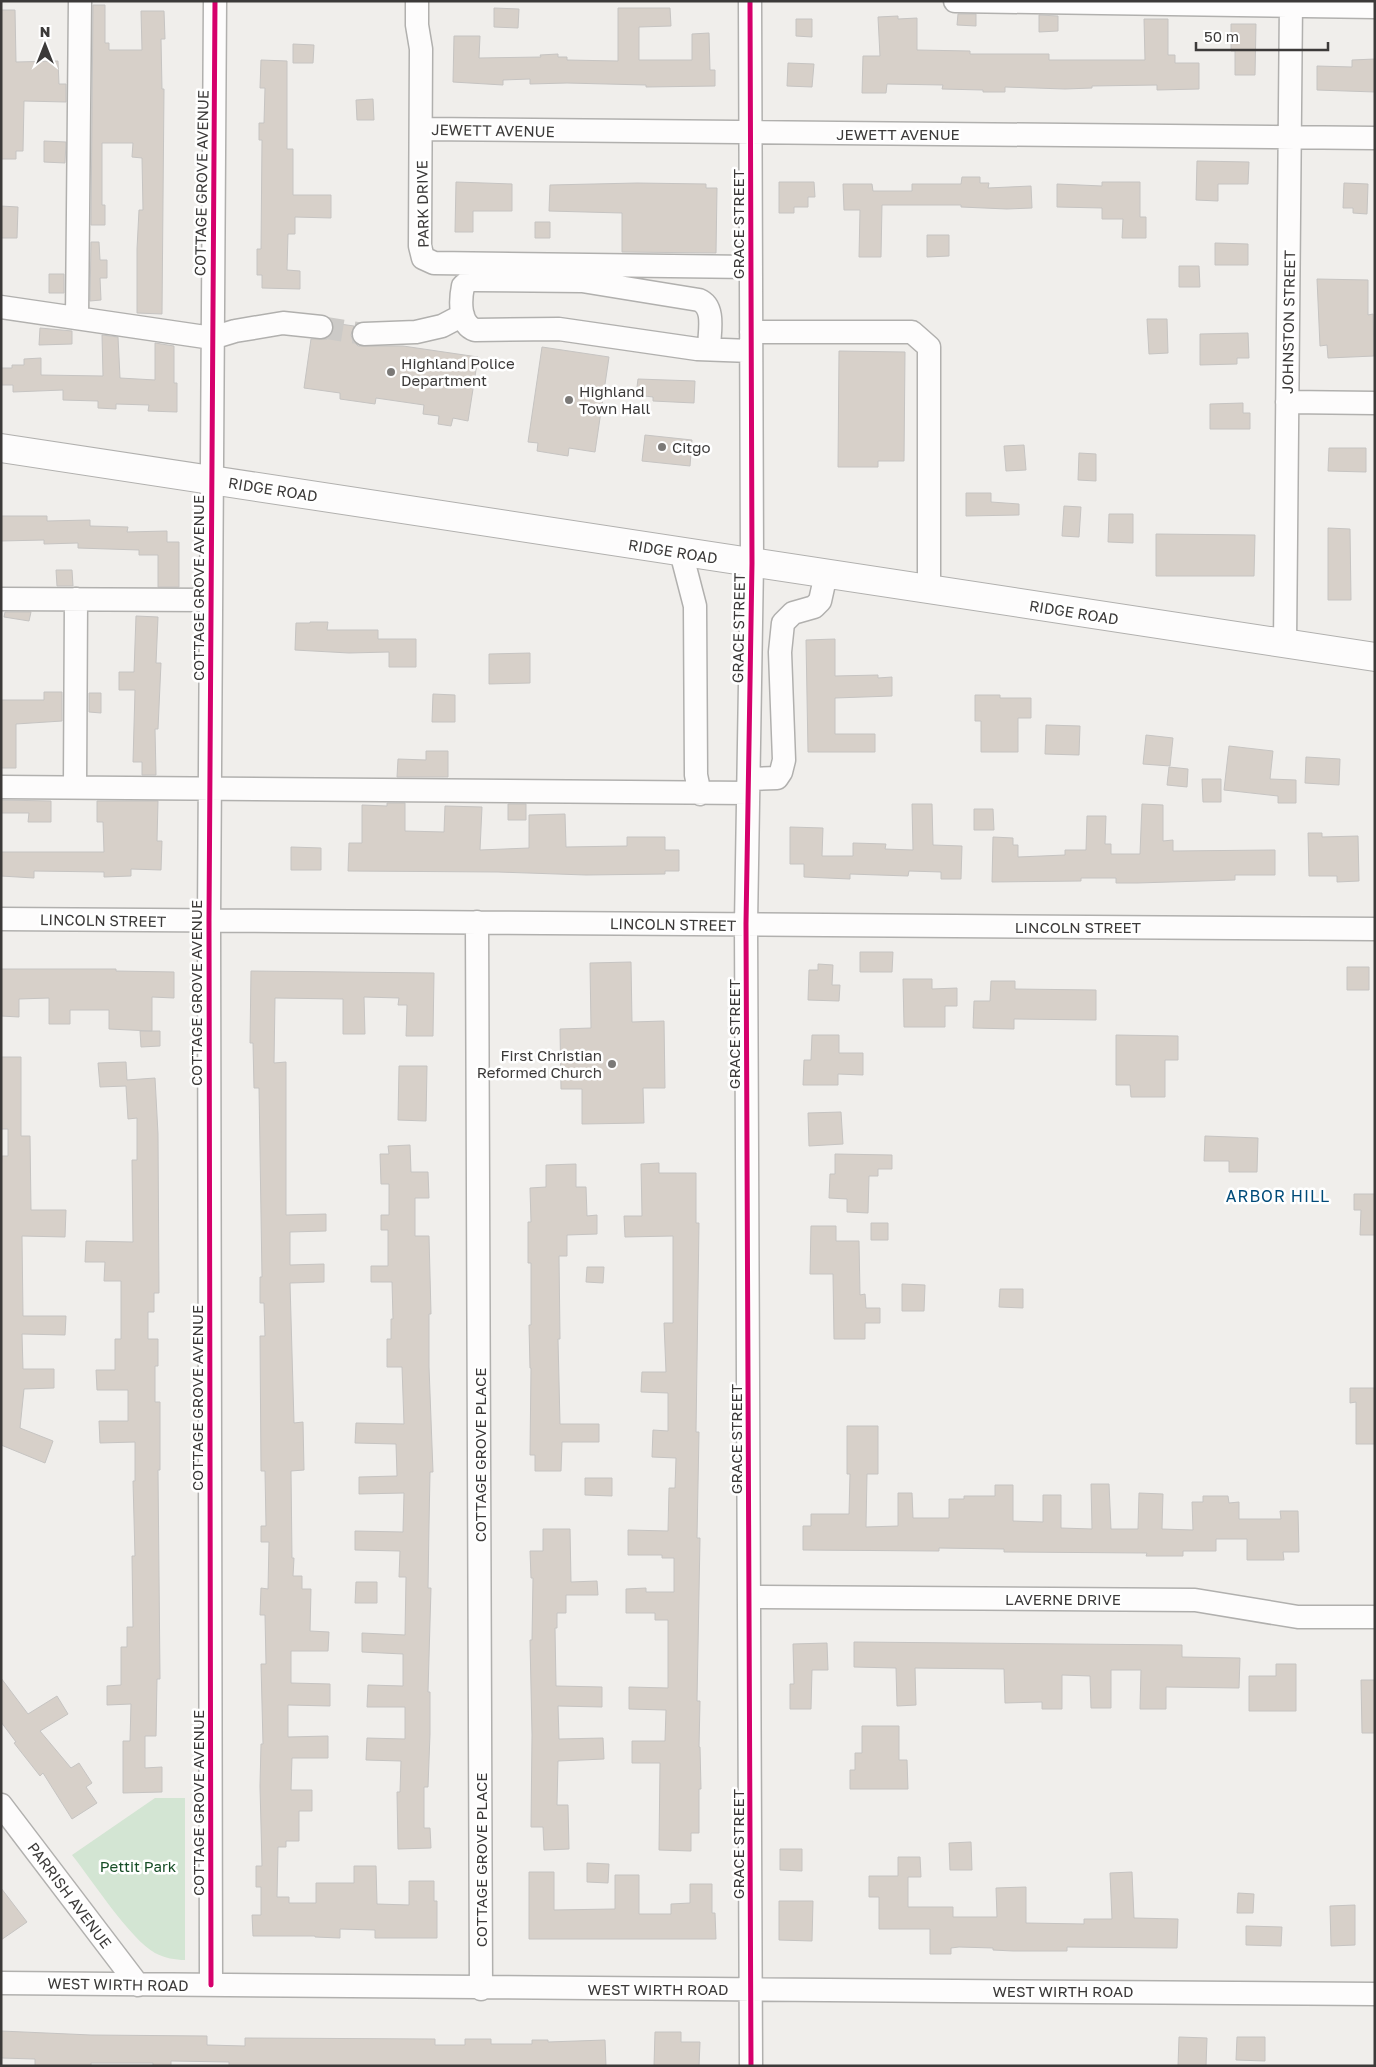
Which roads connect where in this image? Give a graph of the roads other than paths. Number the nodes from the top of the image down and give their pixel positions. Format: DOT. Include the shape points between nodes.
graph roads {
  1 [pos="80,1"];
  2 [pos="215,1"];
  3 [pos="417,1"];
  4 [pos="750,1"];
  5 [pos="955,1"];
  6 [pos="1291,4"];
  7 [pos="1375,7"];
  8 [pos="422,130"];
  9 [pos="750,133"];
  10 [pos="1290,137"];
  11 [pos="1375,138"];
  12 [pos="751,267"];
  13 [pos="1,307"];
  14 [pos="463,315"];
  15 [pos="78,318"];
  16 [pos="321,327"];
  17 [pos="364,334"];
  18 [pos="212,338"];
  19 [pos="751,342"];
  20 [pos="709,348"];
  21 [pos="1287,402"];
  22 [pos="1375,403"];
  23 [pos="1,448"];
  24 [pos="211,479"];
  25 [pos="681,552"];
  26 [pos="752,563"];
  27 [pos="826,574"];
  28 [pos="929,590"];
  29 [pos="1,599"];
  30 [pos="76,599"];
  31 [pos="210,600"];
  32 [pos="1285,644"];
  33 [pos="1375,657"];
  34 [pos="748,786"];
  35 [pos="1,787"];
  36 [pos="75,787"];
  37 [pos="209,788"];
  38 [pos="700,794"];
  39 [pos="1,919"];
  40 [pos="208,921"];
  41 [pos="477,922"];
  42 [pos="746,924"];
  43 [pos="1375,929"];
  44 [pos="749,1597"];
  45 [pos="1375,1617"];
  46 [pos="1,1805"];
  47 [pos="1,1983"];
  48 [pos="138,1985"];
  49 [pos="211,1986"];
  50 [pos="481,1989"];
  51 [pos="751,1989"];
  52 [pos="1375,1994"];
  53 [pos="751,2066"];
  1 -- 15 [label="street"];
  2 -- 18 [label="street, COTTAGE GROVE AVENUE"];
  3 -- 8 [label="street, PARK DRIVE"];
  4 -- 9 [label="street, GRACE STREET"];
  5 -- 6 [label="street"];
  6 -- 7 [label="street"];
  6 -- 10 [label="street, JOHNSTON STREET"];
  8 -- 9 [label="street, JEWETT AVENUE"];
  8 -- 12 [label="street, PARK DRIVE" via="420,246 423,258 434,262"];
  9 -- 10 [label="street, JEWETT AVENUE"];
  9 -- 12 [label="street, GRACE STREET"];
  10 -- 11 [label="street, JEWETT AVENUE"];
  10 -- 21 [label="street, JOHNSTON STREET"];
  12 -- 19 [label="street, GRACE STREET"];
  13 -- 15 [label="street"];
  14 -- 17 [label="street" via="442,326 416,332"];
  14 -- 20 [label="street" via="466,324 475,330 560,329 697,349"];
  14 -- 20 [label="street" via="463,286 470,280 582,281 704,302 710,315"];
  15 -- 18 [label="street"];
  16 -- 18 [label="street" via="283,323"];
  18 -- 24 [label="street, COTTAGE GROVE AVENUE"];
  19 -- 20 [label="street"];
  19 -- 26 [label="street, GRACE STREET"];
  19 -- 28 [label="street" via="912,332 928,347"];
  21 -- 22 [label="street"];
  21 -- 32 [label="street, JOHNSTON STREET"];
  23 -- 24 [label="main road, RIDGE ROAD"];
  24 -- 25 [label="main road, RIDGE ROAD"];
  24 -- 31 [label="street, COTTAGE GROVE AVENUE"];
  25 -- 26 [label="main road, RIDGE ROAD"];
  25 -- 38 [label="street" via="695,606 696,775"];
  26 -- 27 [label="main road, RIDGE ROAD"];
  26 -- 34 [label="street, GRACE STREET"];
  27 -- 28 [label="main road, RIDGE ROAD"];
  27 -- 34 [label="street" via="820,601 814,607 793,613 783,623 780,652 784,760 781,772 776,778"];
  28 -- 32 [label="main road, RIDGE ROAD"];
  29 -- 30 [label="street"];
  30 -- 31 [label="street"];
  30 -- 36 [label="street"];
  31 -- 37 [label="street, COTTAGE GROVE AVENUE"];
  32 -- 33 [label="main road, RIDGE ROAD"];
  34 -- 38 [label="street"];
  34 -- 42 [label="street, GRACE STREET"];
  35 -- 36 [label="street"];
  36 -- 37 [label="street"];
  37 -- 38 [label="street"];
  37 -- 40 [label="street, COTTAGE GROVE AVENUE"];
  39 -- 40 [label="street, LINCOLN STREET"];
  40 -- 41 [label="street, LINCOLN STREET"];
  40 -- 49 [label="street, COTTAGE GROVE AVENUE"];
  41 -- 42 [label="street, LINCOLN STREET"];
  41 -- 50 [label="street, COTTAGE GROVE PLACE"];
  42 -- 43 [label="street, LINCOLN STREET"];
  42 -- 44 [label="street, GRACE STREET"];
  44 -- 45 [label="street, LAVERNE DRIVE" via="1195,1600 1298,1617"];
  44 -- 51 [label="street, GRACE STREET"];
  46 -- 48 [label="street, PARRISH AVENUE"];
  47 -- 48 [label="street, WEST WIRTH ROAD"];
  48 -- 49 [label="street, WEST WIRTH ROAD"];
  49 -- 50 [label="street, WEST WIRTH ROAD"];
  50 -- 51 [label="street, WEST WIRTH ROAD"];
  51 -- 52 [label="street, WEST WIRTH ROAD"];
  51 -- 53 [label="street, GRACE STREET"];
}
